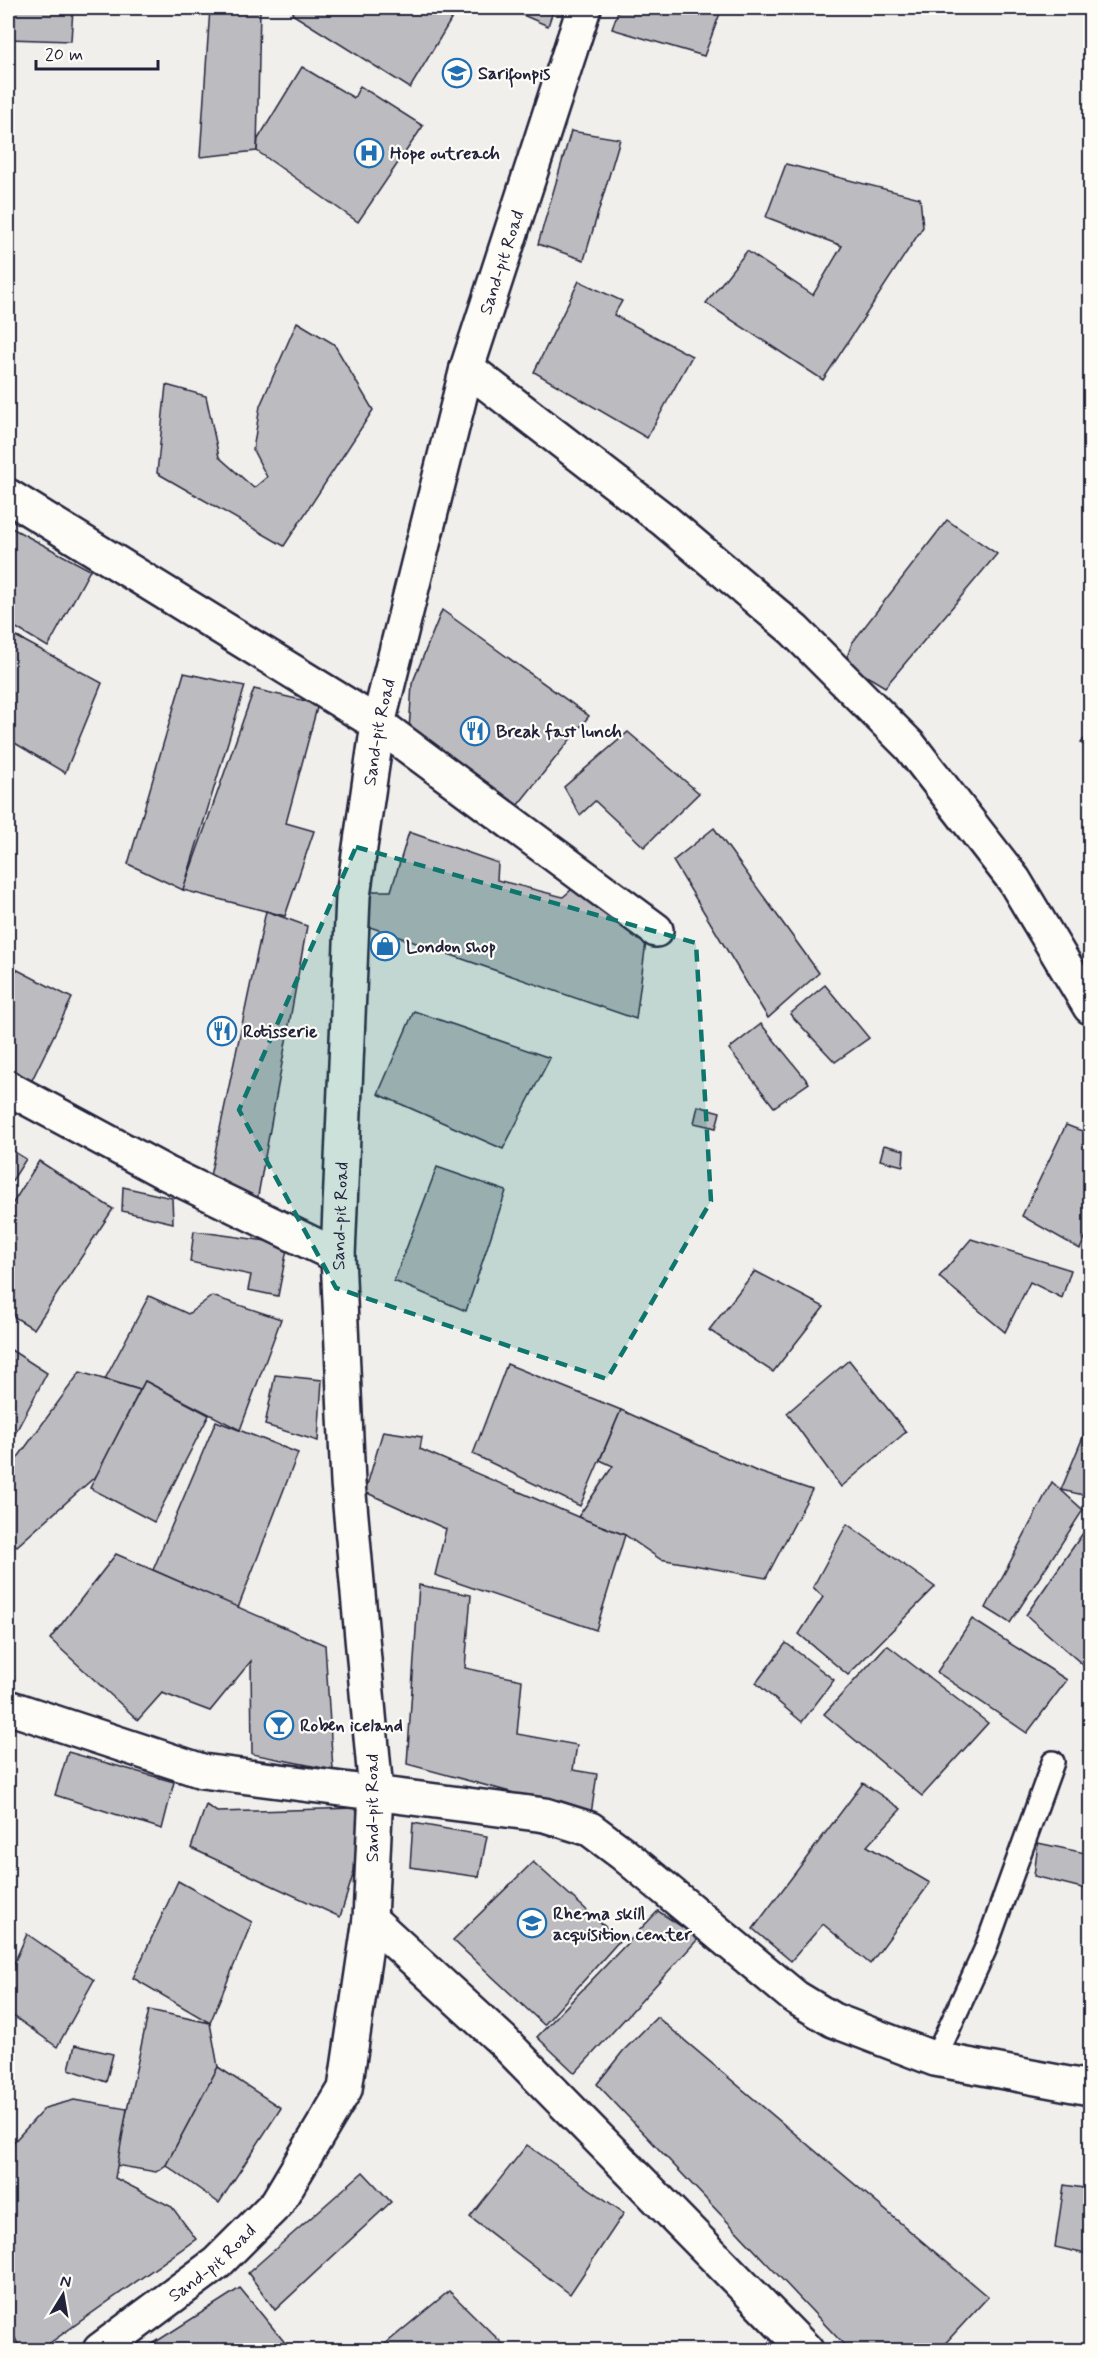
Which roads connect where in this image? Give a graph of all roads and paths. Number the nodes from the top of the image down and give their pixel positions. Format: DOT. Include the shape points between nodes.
graph roads {
  1 [pos="584,8"];
  2 [pos="467,368"];
  3 [pos="8,496"];
  4 [pos="378,724"];
  5 [pos="656,930"];
  6 [pos="1090,1006"];
  7 [pos="8,1088"];
  8 [pos="338,1256"];
  9 [pos="8,1707"];
  10 [pos="1053,1762"];
  11 [pos="376,1792"];
  12 [pos="370,1919"];
  13 [pos="935,2060"];
  14 [pos="1090,2088"];
  15 [pos="100,2350"];
  16 [pos="806,2350"];
  1 -- 2 [label="street, Sand-pit Road"];
  2 -- 4 [label="street, Sand-pit Road"];
  2 -- 6 [label="street" via="664,520 794,630 910,746 1014,880"];
  3 -- 4 [label="street"];
  4 -- 5 [label="street"];
  4 -- 8 [label="street, Sand-pit Road" via="353,896"];
  7 -- 8 [label="street" via="166,1173"];
  8 -- 11 [label="street, Sand-pit Road" via="348,1483"];
  9 -- 11 [label="street" via="202,1771"];
  10 -- 13 [label="lane" via="985,1950"];
  11 -- 12 [label="street, Sand-pit Road"];
  11 -- 13 [label="street" via="545,1815 590,1830 795,1997 833,2020"];
  12 -- 15 [label="street, Sand-pit Road" via="345,2089 277,2203 217,2263"];
  12 -- 16 [label="street" via="502,2041"];
  13 -- 14 [label="street"];
}
